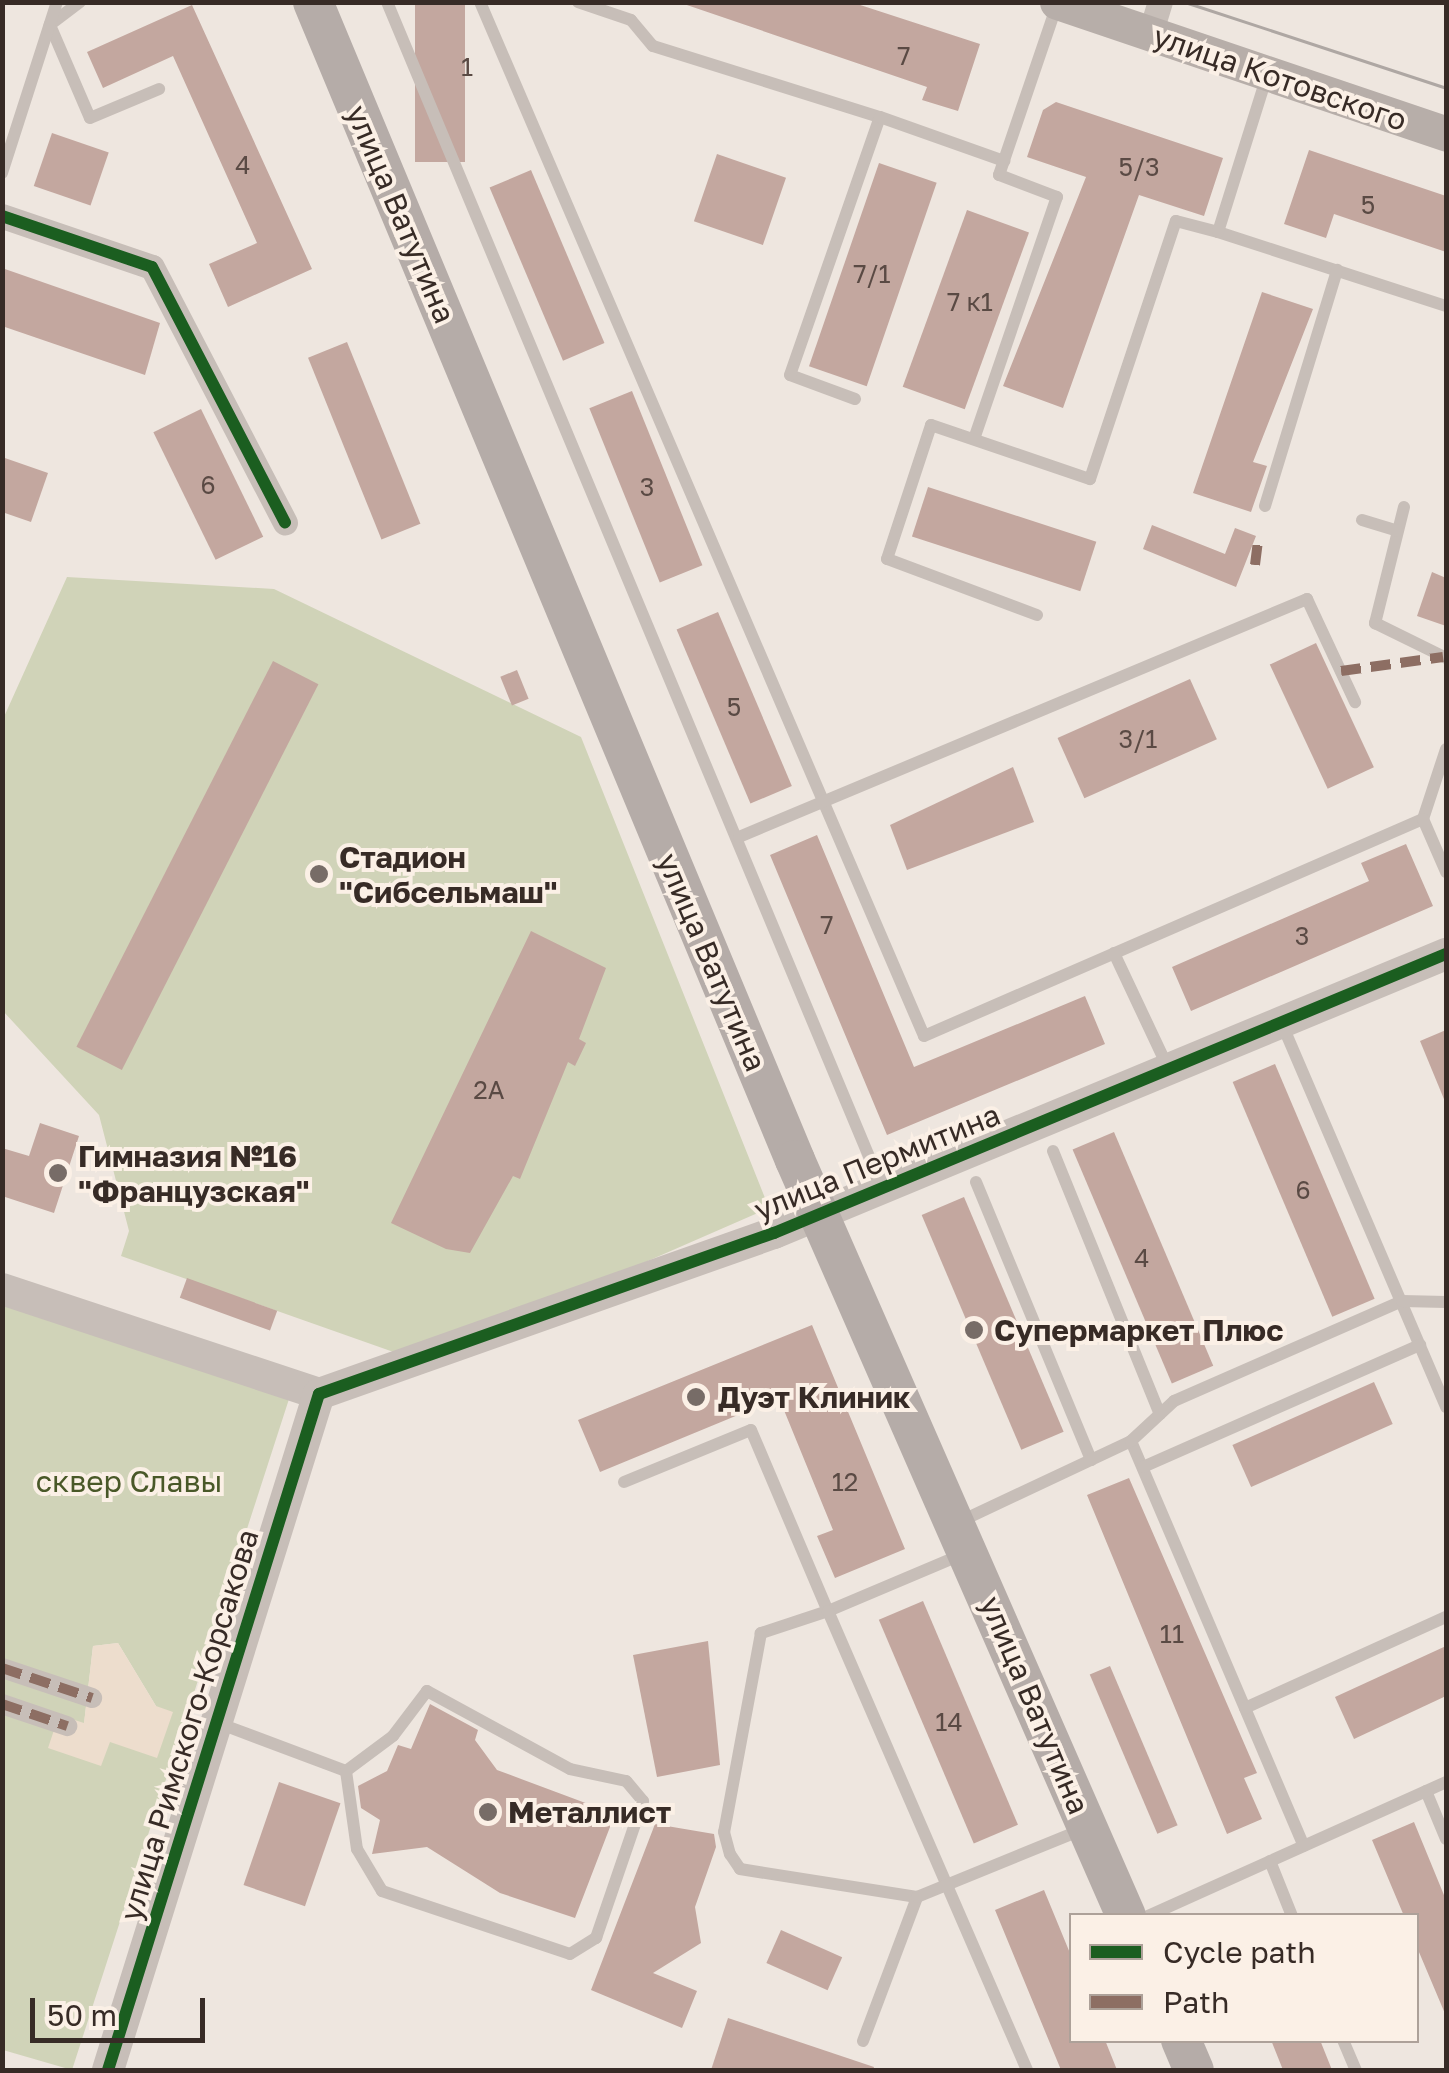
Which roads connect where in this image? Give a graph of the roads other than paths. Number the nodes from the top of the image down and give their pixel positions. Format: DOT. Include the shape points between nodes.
graph roads {
  1 [pos="57,2"];
  2 [pos="80,2"];
  3 [pos="313,2"];
  4 [pos="387,2"];
  5 [pos="480,2"];
  6 [pos="578,2"];
  7 [pos="1058,3"];
  8 [pos="1155,18"];
  9 [pos="50,25"];
  10 [pos="1268,73"];
  11 [pos="160,90"];
  12 [pos="880,117"];
  13 [pos="1446,134"];
  14 [pos="1004,160"];
  15 [pos="2,173"];
  16 [pos="2,216"];
  17 [pos="1218,232"];
  18 [pos="1337,270"];
  19 [pos="1446,306"];
  20 [pos="855,398"];
  21 [pos="974,439"];
  22 [pos="1265,506"];
  23 [pos="1404,507"];
  24 [pos="1362,520"];
  25 [pos="285,522"];
  26 [pos="1396,531"];
  27 [pos="1037,615"];
  28 [pos="1446,658"];
  29 [pos="1355,702"];
  30 [pos="1446,748"];
  31 [pos="1446,793"];
  32 [pos="1430,800"];
  33 [pos="824,802"];
  34 [pos="1424,819"];
  35 [pos="740,837"];
  36 [pos="1446,872"];
  37 [pos="1114,953"];
  38 [pos="1446,954"];
  39 [pos="1282,1024"];
  40 [pos="1169,1071"];
  41 [pos="1053,1151"];
  42 [pos="976,1182"];
  43 [pos="881,1185"];
  44 [pos="821,1212"];
  45 [pos="2,1289"];
  46 [pos="1402,1301"];
  47 [pos="1446,1302"];
  48 [pos="1420,1345"];
  49 [pos="318,1394"];
  50 [pos="1446,1407"];
  51 [pos="1160,1414"];
  52 [pos="1131,1440"];
  53 [pos="1091,1460"];
  54 [pos="1143,1468"];
  55 [pos="624,1482"];
  56 [pos="963,1537"];
  57 [pos="828,1611"];
  58 [pos="1446,1616"];
  59 [pos="2,1668"];
  60 [pos="92,1698"];
  61 [pos="2,1704"];
  62 [pos="1245,1708"];
  63 [pos="216,1722"];
  64 [pos="67,1726"];
  65 [pos="346,1770"];
  66 [pos="1446,1782"];
  67 [pos="1426,1791"];
  68 [pos="1088,1827"];
  69 [pos="1446,1839"];
  70 [pos="1304,1846"];
  71 [pos="1270,1861"];
  72 [pos="947,1884"];
  73 [pos="917,1897"];
  74 [pos="1125,1913"];
  75 [pos="1155,1913"];
  76 [pos="1291,1913"];
  77 [pos="863,2041"];
  78 [pos="1181,2043"];
  79 [pos="1344,2043"];
  80 [pos="108,2070"];
  81 [pos="1027,2070"];
  82 [pos="1194,2070"];
  83 [pos="1356,2070"];
  1 -- 9 [label="lane"];
  2 -- 9 [label="lane"];
  3 -- 44 [label="main road, улица Ватутина"];
  4 -- 35 [label="lane"];
  5 -- 33 [label="lane"];
  6 -- 12 [label="lane" via="631,20 653,46"];
  7 -- 8 [label="main road, улица Котовского"];
  7 -- 14 [label="lane"];
  8 -- 10 [label="main road, улица Котовского"];
  9 -- 11 [label="lane" via="90,118"];
  9 -- 15 [label="lane"];
  10 -- 13 [label="main road, улица Котовского"];
  10 -- 17 [label="lane"];
  12 -- 14 [label="lane"];
  12 -- 20 [label="lane" via="790,375"];
  14 -- 21 [label="lane" via="999,175 1057,197"];
  16 -- 25 [label="street" via="152,267"];
  17 -- 18 [label="lane"];
  17 -- 21 [label="lane" via="1176,222 1090,479"];
  18 -- 19 [label="lane"];
  18 -- 22 [label="lane"];
  21 -- 27 [label="lane" via="931,425 887,559"];
  23 -- 26 [label="lane"];
  24 -- 26 [label="lane"];
  26 -- 28 [label="lane" via="1375,623"];
  29 -- 33 [label="lane" via="1306,599"];
  30 -- 32 [label="lane"];
  31 -- 32 [label="lane"];
  32 -- 34 [label="lane"];
  33 -- 35 [label="lane"];
  33 -- 37 [label="lane" via="924,1036"];
  34 -- 36 [label="lane"];
  34 -- 37 [label="lane"];
  35 -- 43 [label="lane"];
  37 -- 40 [label="lane"];
  38 -- 39 [label="street, улица Пермитина"];
  39 -- 40 [label="street, улица Пермитина"];
  39 -- 46 [label="lane"];
  40 -- 43 [label="street, улица Пермитина"];
  41 -- 51 [label="lane"];
  42 -- 53 [label="lane"];
  43 -- 44 [label="street, улица Пермитина"];
  44 -- 49 [label="street, улица Пермитина"];
  44 -- 56 [label="main road, улица Ватутина"];
  45 -- 49 [label="street"];
  46 -- 47 [label="lane"];
  46 -- 48 [label="lane"];
  46 -- 51 [label="lane"];
  48 -- 50 [label="lane"];
  48 -- 54 [label="lane"];
  49 -- 63 [label="street, улица Римского-Корсакова"];
  51 -- 52 [label="lane"];
  52 -- 53 [label="lane"];
  52 -- 54 [label="lane"];
  53 -- 56 [label="lane"];
  54 -- 62 [label="lane"];
  55 -- 57 [label="lane" via="752,1430"];
  56 -- 57 [label="lane"];
  56 -- 68 [label="main road, улица Ватутина"];
  57 -- 72 [label="lane"];
  57 -- 73 [label="lane" via="761,1633 724,1832 730,1854 740,1869"];
  58 -- 62 [label="lane"];
  59 -- 60 [label="street"];
  61 -- 64 [label="street"];
  62 -- 70 [label="lane"];
  63 -- 65 [label="lane"];
  63 -- 80 [label="street, улица Римского-Корсакова"];
  65 -- 65 [label="lane" via="357,1849 382,1891 570,1954 596,1938 644,1802 626,1782 602,1769 570,1769 427,1691 393,1736"];
  66 -- 67 [label="lane"];
  67 -- 69 [label="lane"];
  67 -- 70 [label="lane"];
  68 -- 72 [label="lane"];
  68 -- 74 [label="main road, улица Ватутина"];
  70 -- 71 [label="lane"];
  71 -- 75 [label="lane"];
  71 -- 76 [label="lane"];
  72 -- 73 [label="lane"];
  72 -- 81 [label="lane"];
  73 -- 77 [label="lane"];
  78 -- 82 [label="main road"];
  79 -- 83 [label="lane"];
}
